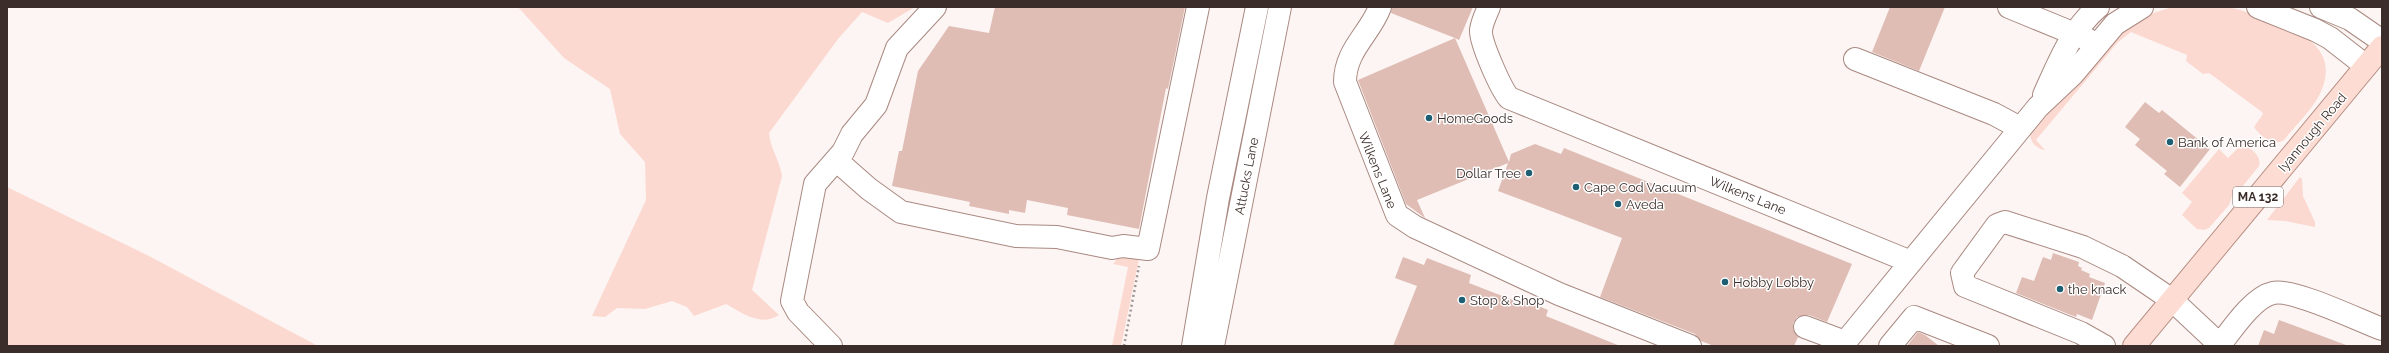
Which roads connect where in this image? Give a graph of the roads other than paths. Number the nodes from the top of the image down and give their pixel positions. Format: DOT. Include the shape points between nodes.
graph roads {
  1 [pos="935,7"];
  2 [pos="1198,7"];
  3 [pos="1257,7"];
  4 [pos="1280,7"];
  5 [pos="1380,7"];
  6 [pos="1489,7"];
  7 [pos="2009,7"];
  8 [pos="2098,7"];
  9 [pos="2142,7"];
  10 [pos="2258,7"];
  11 [pos="2321,7"];
  12 [pos="2075,33"];
  13 [pos="2382,41"];
  14 [pos="2097,44"];
  15 [pos="2382,47"];
  16 [pos="1856,59"];
  17 [pos="2366,66"];
  18 [pos="2038,108"];
  19 [pos="2020,128"];
  20 [pos="836,160"];
  21 [pos="1911,262"];
  22 [pos="2172,300"];
  23 [pos="1805,327"];
  24 [pos="2382,329"];
  25 [pos="1844,344"];
  26 [pos="2219,345"];
  27 [pos="831,346"];
  28 [pos="1193,346"];
  29 [pos="1213,346"];
  30 [pos="1690,346"];
  31 [pos="1890,346"];
  32 [pos="1988,346"];
  33 [pos="2104,346"];
  34 [pos="2134,346"];
  1 -- 20 [label="street" via="897,48 876,105 852,134"];
  2 -- 20 [label="street" via="1148,248 1112,248 1057,237 1016,236 901,212 869,189"];
  3 -- 28 [label="street, Attucks Lane" via="1216,213"];
  4 -- 29 [label="street, Attucks Lane"];
  5 -- 30 [label="street, Wilkens Lane" via="1350,55 1345,82 1396,215 1415,227 1559,294"];
  6 -- 21 [label="street, Wilkens Lane" via="1481,37 1502,91 1509,98"];
  7 -- 12 [label="street"];
  8 -- 12 [label="street"];
  9 -- 14 [label="street" via="2122,18"];
  10 -- 17 [label="street" via="2330,38"];
  11 -- 13 [label="street" via="2350,19"];
  12 -- 14 [label="street"];
  12 -- 18 [label="street"];
  14 -- 18 [label="street" via="2073,74"];
  15 -- 17 [label="main road, Iyannough Road / MA 132"];
  16 -- 19 [label="street" via="1994,114"];
  17 -- 22 [label="main road, Iyannough Road / MA 132"];
  18 -- 19 [label="street"];
  19 -- 21 [label="street"];
  20 -- 27 [label="street" via="813,188 792,294 792,301 798,312"];
  21 -- 25 [label="street"];
  22 -- 26 [label="street"];
  22 -- 33 [label="street" via="2122,266 2082,247 2005,222 1997,225 1962,273 1966,286 2081,333"];
  22 -- 34 [label="main road, Iyannough Road / MA 132"];
  23 -- 25 [label="street"];
  24 -- 26 [label="street" via="2294,294 2273,292 2242,317"];
  31 -- 32 [label="street" via="1914,317"];
}
